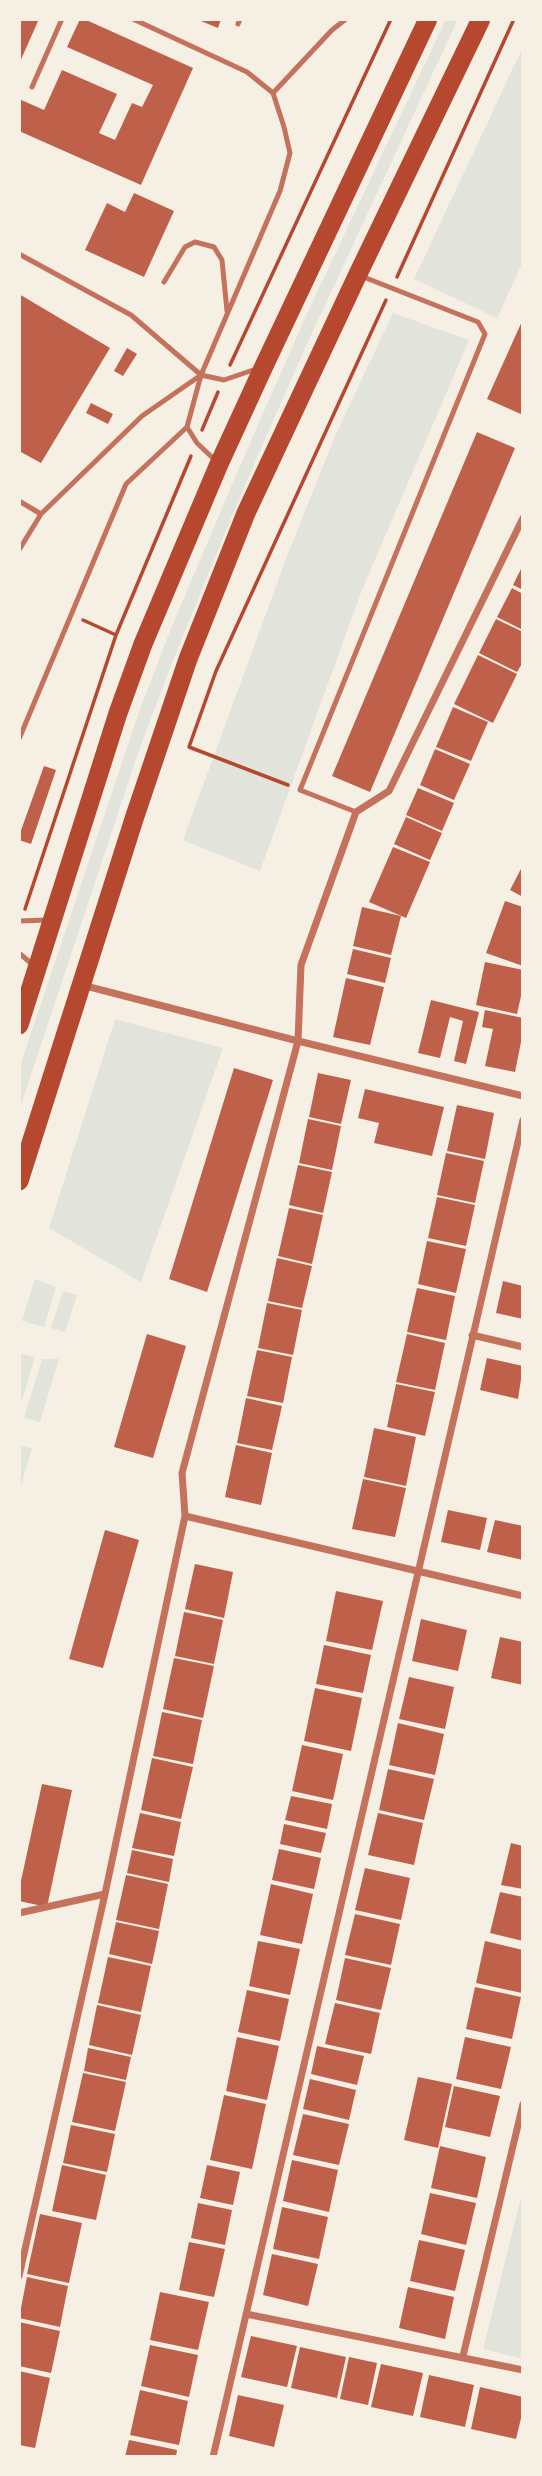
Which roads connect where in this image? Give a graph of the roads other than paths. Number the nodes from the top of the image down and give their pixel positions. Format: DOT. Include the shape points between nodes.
graph roads {
  1 [pos="62,19"];
  2 [pos="133,19"];
  3 [pos="346,19"];
  4 [pos="428,19"];
  5 [pos="481,19"];
  6 [pos="32,87"];
  7 [pos="273,93"];
  8 [pos="19,254"];
  9 [pos="358,274"];
  10 [pos="164,282"];
  11 [pos="228,314"];
  12 [pos="264,366"];
  13 [pos="201,375"];
  14 [pos="187,427"];
  15 [pos="219,464"];
  16 [pos="19,500"];
  17 [pos="41,514"];
  18 [pos="523,518"];
  19 [pos="19,550"];
  20 [pos="19,739"];
  21 [pos="356,812"];
  22 [pos="52,920"];
  23 [pos="20,921"];
  24 [pos="19,953"];
  25 [pos="37,968"];
  26 [pos="81,984"];
  27 [pos="19,1025"];
  28 [pos="298,1041"];
  29 [pos="523,1096"];
  30 [pos="523,1120"];
  31 [pos="19,1181"];
  32 [pos="472,1335"];
  33 [pos="523,1347"];
  34 [pos="185,1516"];
  35 [pos="419,1571"];
  36 [pos="523,1596"];
  37 [pos="105,1894"];
  38 [pos="19,1913"];
  39 [pos="523,2104"];
  40 [pos="19,2276"];
  41 [pos="246,2314"];
  42 [pos="463,2356"];
  43 [pos="523,2370"];
  44 [pos="213,2457"];
  1 -- 6 [label="lane"];
  2 -- 7 [label="lane" via="247,72"];
  3 -- 7 [label="lane"];
  4 -- 12 [label="highway"];
  5 -- 9 [label="highway"];
  7 -- 11 [label="lane" via="290,153 280,191"];
  8 -- 13 [label="lane" via="131,315"];
  9 -- 21 [label="lane" via="478,322 485,334 300,790"];
  9 -- 26 [label="highway" via="246,513 193,647"];
  10 -- 11 [label="lane" via="185,247 195,242 215,247 222,260"];
  11 -- 13 [label="lane"];
  12 -- 13 [label="lane" via="223,380"];
  12 -- 15 [label="highway"];
  13 -- 14 [label="lane"];
  13 -- 17 [label="lane" via="142,416"];
  14 -- 15 [label="lane"];
  14 -- 20 [label="lane" via="126,484"];
  15 -- 22 [label="highway" via="143,644"];
  16 -- 17 [label="lane"];
  17 -- 19 [label="lane"];
  18 -- 21 [label="street" via="389,790"];
  21 -- 28 [label="street" via="301,965"];
  22 -- 23 [label="lane"];
  22 -- 25 [label="highway"];
  24 -- 25 [label="lane"];
  25 -- 27 [label="highway"];
  26 -- 28 [label="street"];
  26 -- 31 [label="highway"];
  28 -- 29 [label="street"];
  28 -- 34 [label="street" via="182,1473"];
  30 -- 32 [label="street"];
  32 -- 33 [label="street"];
  32 -- 35 [label="street"];
  34 -- 35 [label="street"];
  34 -- 37 [label="street"];
  35 -- 36 [label="street"];
  35 -- 41 [label="street"];
  37 -- 38 [label="street"];
  37 -- 40 [label="street"];
  39 -- 42 [label="street"];
  41 -- 42 [label="street"];
  41 -- 44 [label="street"];
  42 -- 43 [label="street"];
}
